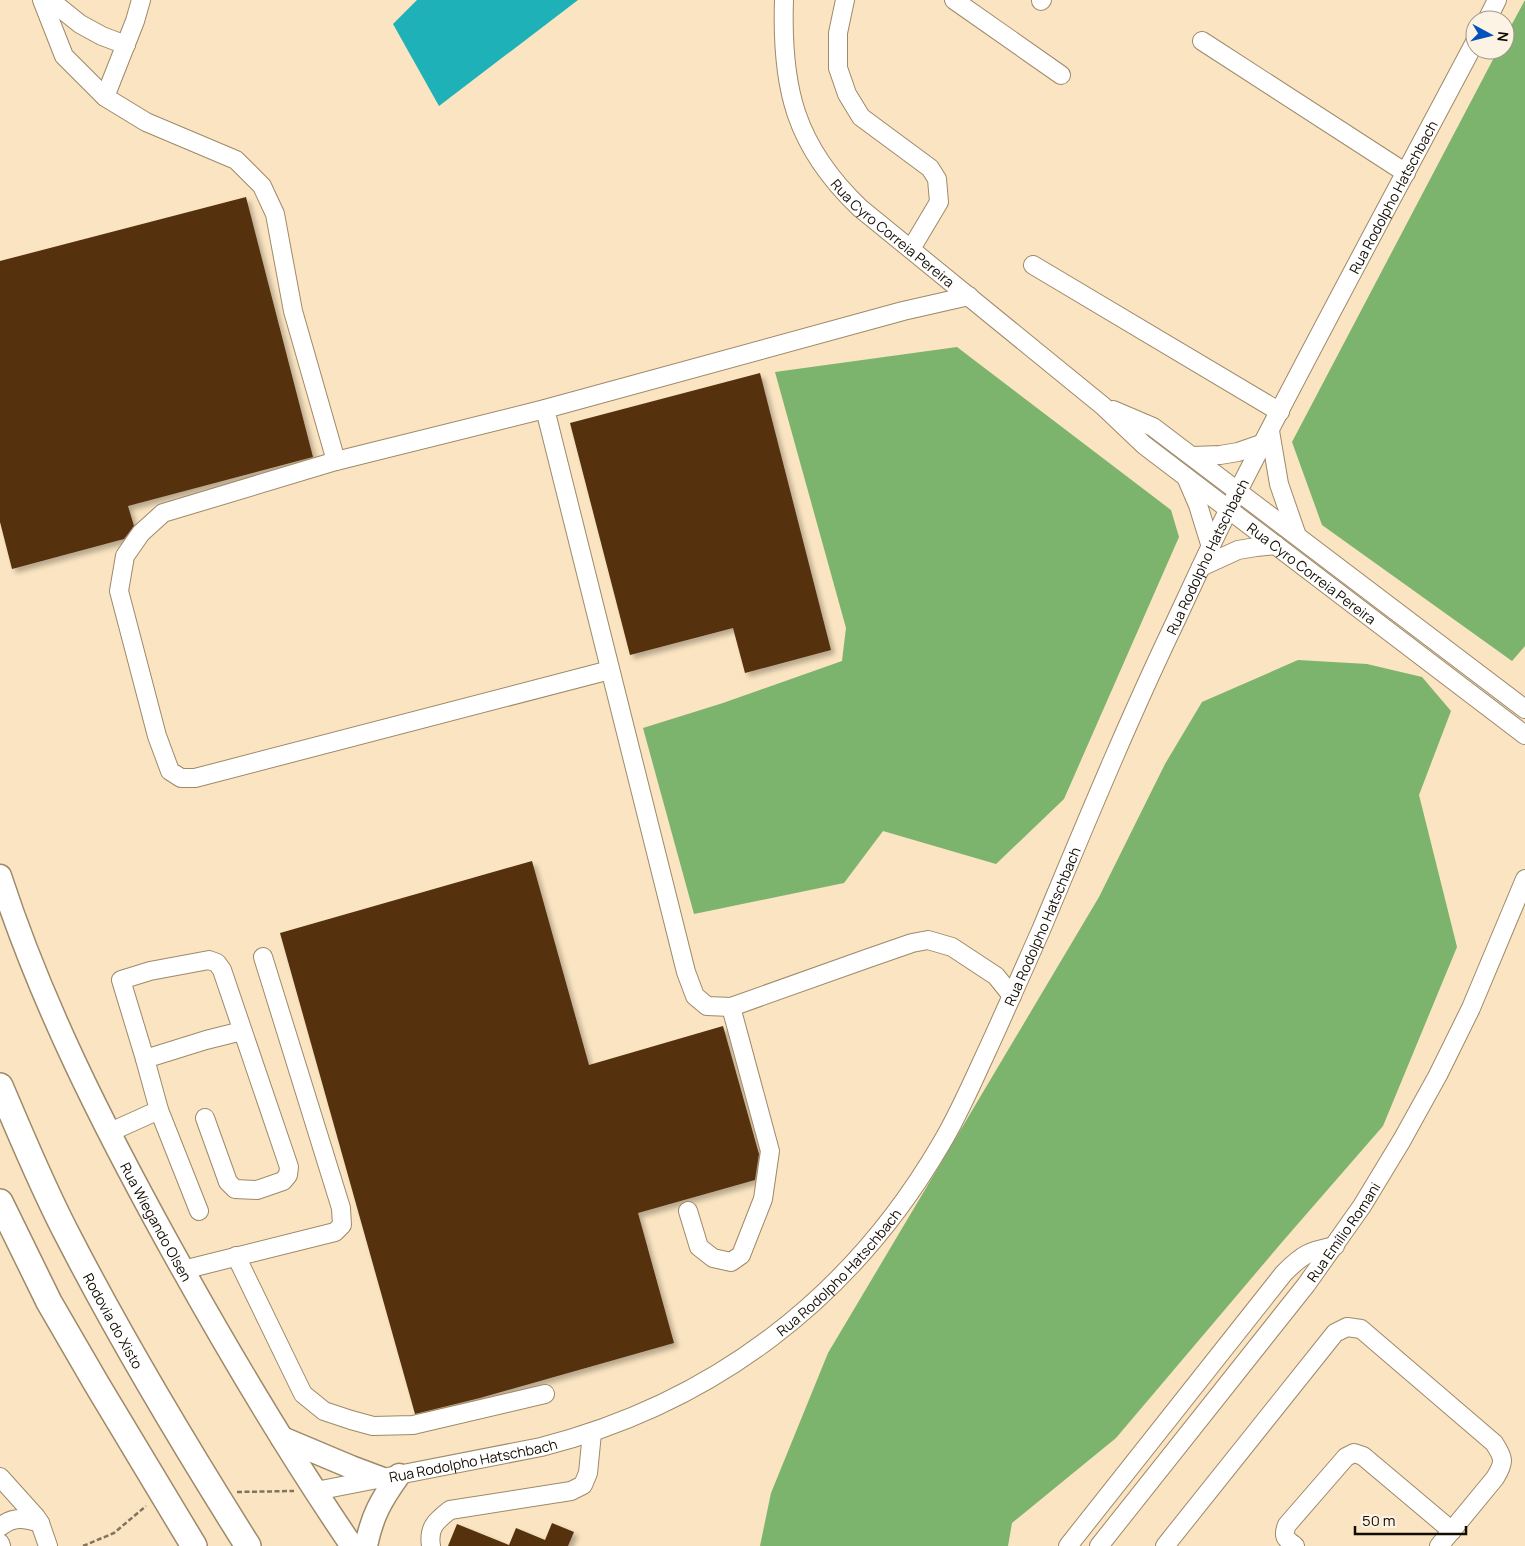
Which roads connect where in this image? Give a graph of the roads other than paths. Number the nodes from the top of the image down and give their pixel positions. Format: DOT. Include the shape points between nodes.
graph roads {
  1 [pos="42,0"];
  2 [pos="50,0"];
  3 [pos="141,0"];
  4 [pos="784,0"];
  5 [pos="845,0"];
  6 [pos="954,0"];
  7 [pos="1202,41"];
  8 [pos="126,45"];
  9 [pos="1466,60"];
  10 [pos="1062,75"];
  11 [pos="105,97"];
  12 [pos="1406,173"];
  13 [pos="911,249"];
  14 [pos="1033,265"];
  15 [pos="968,296"];
  16 [pos="1103,406"];
  17 [pos="545,409"];
  18 [pos="1280,412"];
  19 [pos="1267,437"];
  20 [pos="1192,456"];
  21 [pos="336,461"];
  22 [pos="1186,476"];
  23 [pos="1238,491"];
  24 [pos="1229,510"];
  25 [pos="1298,536"];
  26 [pos="1276,545"];
  27 [pos="1211,547"];
  28 [pos="1201,567"];
  29 [pos="610,670"];
  30 [pos="1522,704"];
  31 [pos="1525,734"];
  32 [pos="0,876"];
  33 [pos="1525,879"];
  34 [pos="263,957"];
  35 [pos="1012,996"];
  36 [pos="731,1007"];
  37 [pos="242,1031"];
  38 [pos="146,1059"];
  39 [pos="0,1086"];
  40 [pos="159,1110"];
  41 [pos="205,1118"];
  42 [pos="108,1133"];
  43 [pos="0,1202"];
  44 [pos="199,1211"];
  45 [pos="688,1211"];
  46 [pos="1335,1246"];
  47 [pos="236,1256"];
  48 [pos="183,1270"];
  49 [pos="545,1394"];
  50 [pos="592,1433"];
  51 [pos="282,1438"];
  52 [pos="0,1477"];
  53 [pos="391,1477"];
  54 [pos="316,1491"];
  55 [pos="40,1523"];
  56 [pos="0,1527"];
  57 [pos="1452,1531"];
  58 [pos="48,1546"];
  59 [pos="194,1546"];
  60 [pos="248,1546"];
  61 [pos="352,1546"];
  62 [pos="366,1546"];
  63 [pos="431,1546"];
  64 [pos="1068,1546"];
  65 [pos="1099,1546"];
  66 [pos="1165,1546"];
  67 [pos="1295,1546"];
  68 [pos="1439,1546"];
  1 -- 11 [label="street" via="64,56"];
  2 -- 8 [label="street" via="80,24"];
  3 -- 8 [label="street"];
  4 -- 13 [label="street, Rua Cyro Correia Pereira" via="786,69 799,123 828,174 843,192"];
  5 -- 13 [label="street" via="838,33 838,68 847,94 861,117 930,168 937,179 939,202"];
  6 -- 10 [label="street"];
  7 -- 12 [label="street"];
  8 -- 11 [label="street"];
  9 -- 12 [label="street, Rua Rodolpho Hatschbach"];
  11 -- 21 [label="street" via="146,122 236,160 262,186 275,214 293,311"];
  12 -- 18 [label="street, Rua Rodolpho Hatschbach"];
  13 -- 15 [label="street, Rua Cyro Correia Pereira"];
  14 -- 18 [label="street"];
  15 -- 16 [label="street, Rua Cyro Correia Pereira"];
  15 -- 17 [label="street"];
  16 -- 20 [label="street, Rua Cyro Correia Pereira" via="1153,427"];
  16 -- 22 [label="street, Rua Cyro Correia Pereira" via="1144,445"];
  17 -- 21 [label="street"];
  17 -- 29 [label="street"];
  18 -- 19 [label="street, Rua Rodolpho Hatschbach"];
  19 -- 20 [label="street" via="1238,452"];
  19 -- 23 [label="street, Rua Rodolpho Hatschbach"];
  19 -- 25 [label="street" via="1279,484"];
  20 -- 23 [label="street, Rua Cyro Correia Pereira"];
  21 -- 29 [label="street" via="163,513 141,533 125,556 119,591 157,736 170,771 181,778 195,778"];
  22 -- 24 [label="street, Rua Cyro Correia Pereira"];
  22 -- 27 [label="street"];
  23 -- 24 [label="street, Rua Rodolpho Hatschbach"];
  23 -- 25 [label="street, Rua Cyro Correia Pereira"];
  24 -- 26 [label="street, Rua Cyro Correia Pereira"];
  24 -- 27 [label="street, Rua Rodolpho Hatschbach"];
  25 -- 30 [label="street, Rua Cyro Correia Pereira"];
  26 -- 28 [label="street" via="1238,550"];
  26 -- 31 [label="street, Rua Cyro Correia Pereira"];
  27 -- 28 [label="street, Rua Rodolpho Hatschbach"];
  28 -- 35 [label="street, Rua Rodolpho Hatschbach" via="1121,741"];
  29 -- 36 [label="street" via="686,972 695,996 707,1006"];
  32 -- 42 [label="main road, Rua Wiegando Olsen" via="54,1020"];
  33 -- 46 [label="street, Rua Emílio Romani" via="1438,1076"];
  34 -- 47 [label="street" via="341,1208 342,1225 335,1232"];
  35 -- 36 [label="street" via="996,976 952,947 928,940"];
  35 -- 50 [label="street, Rua Rodolpho Hatschbach" via="944,1140 899,1208 842,1276 786,1327 722,1372 670,1400"];
  36 -- 45 [label="street" via="770,1151 763,1199 741,1255 731,1262 713,1258 699,1247"];
  37 -- 38 [label="street"];
  37 -- 38 [label="street" via="217,963 209,960 150,971 121,980"];
  37 -- 41 [label="street" via="289,1167 288,1175 283,1181 257,1190 235,1189 228,1182"];
  38 -- 40 [label="street"];
  39 -- 60 [label="highway, Rodovia do Xisto" via="68,1237 175,1427"];
  40 -- 42 [label="street"];
  40 -- 44 [label="street"];
  42 -- 48 [label="main road, Rua Wiegando Olsen"];
  43 -- 59 [label="highway" via="49,1302"];
  46 -- 64 [label="street" via="1313,1250 1284,1273"];
  46 -- 65 [label="street, Rua Emílio Romani"];
  47 -- 48 [label="street"];
  47 -- 49 [label="street" via="302,1394 324,1411 372,1426 413,1425"];
  48 -- 51 [label="main road, Rua Wiegando Olsen"];
  50 -- 53 [label="street, Rua Rodolpho Hatschbach" via="541,1447"];
  50 -- 63 [label="street" via="588,1474 583,1485 571,1491 450,1510 435,1522"];
  51 -- 53 [label="main road" via="351,1467"];
  51 -- 54 [label="main road, Rua Wiegando Olsen"];
  52 -- 55 [label="street"];
  53 -- 54 [label="street, Rua Rodolpho Hatschbach"];
  53 -- 62 [label="main road" via="374,1516"];
  54 -- 61 [label="main road, Rua Wiegando Olsen"];
  55 -- 56 [label="street" via="15,1518"];
  55 -- 58 [label="street"];
  57 -- 66 [label="street" via="1495,1478 1502,1467 1502,1454 1494,1443 1361,1329 1347,1328 1335,1333"];
  57 -- 67 [label="street" via="1363,1456 1354,1453 1346,1457 1286,1525 1286,1539"];
  57 -- 68 [label="street"];
}
